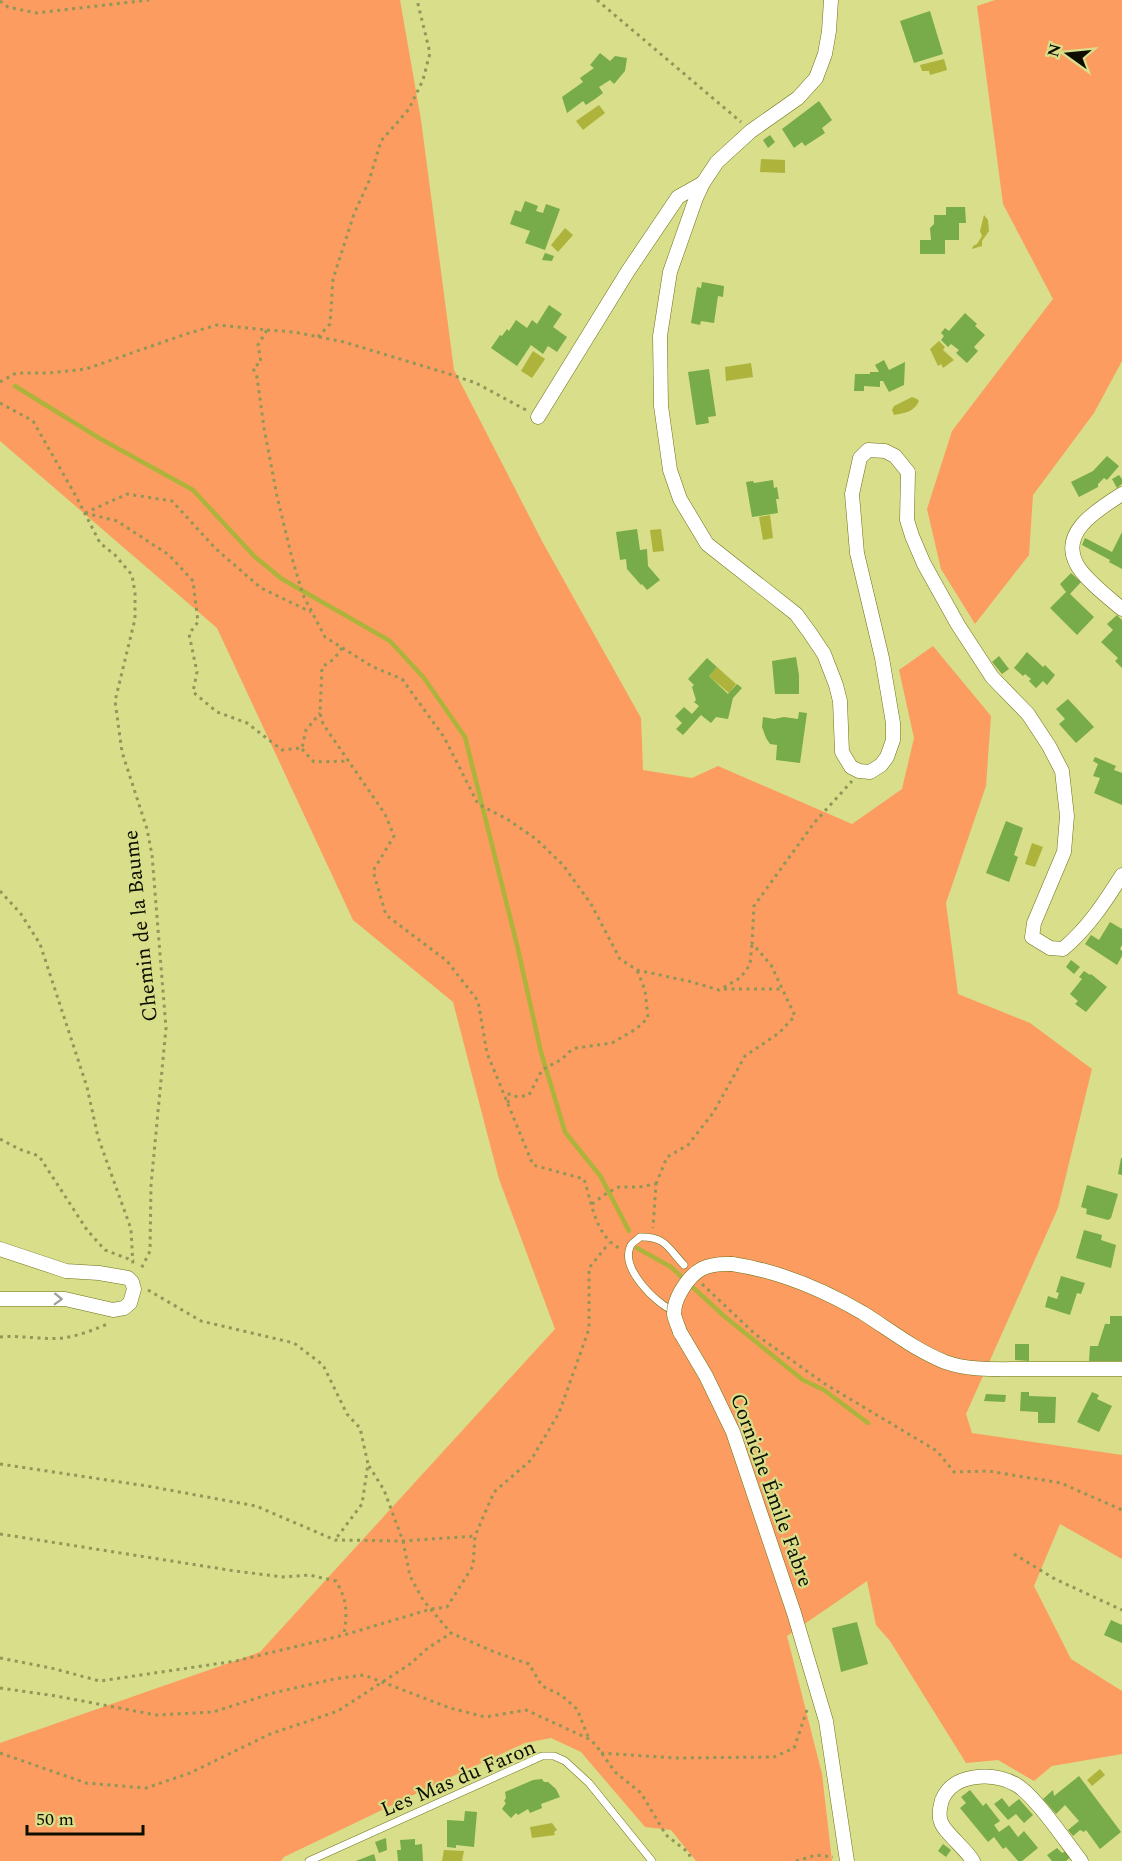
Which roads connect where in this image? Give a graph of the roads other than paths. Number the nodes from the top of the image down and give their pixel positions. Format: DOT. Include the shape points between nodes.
graph roads {
  1 [pos="831,0"];
  2 [pos="703,183"];
  3 [pos="538,417"];
  4 [pos="1122,494"];
  5 [pos="1122,609"];
  6 [pos="1122,874"];
  7 [pos="0,1249"];
  8 [pos="684,1265"];
  9 [pos="0,1299"];
  10 [pos="674,1311"];
  11 [pos="1122,1369"];
  12 [pos="309,1861"];
  13 [pos="652,1861"];
  14 [pos="848,1861"];
  15 [pos="974,1861"];
  16 [pos="1081,1861"];
  1 -- 2 [label="street" via="830,31 816,78 798,98 751,131 717,162"];
  2 -- 3 [label="street" via="678,197"];
  2 -- 6 [label="street" via="670,272 660,336 661,406 670,470 680,498 707,544 796,614 831,668 840,701 842,752 851,767 870,772 887,757 893,723 857,553 852,494 860,458 868,450 895,456 908,472 907,520 924,564 986,668 1028,714 1062,771 1067,816 1064,852 1034,923 1032,937 1050,948 1063,949 1080,935"];
  4 -- 5 [label="street" via="1081,525 1072,546 1076,564"];
  9 -- 7 [label="street, one-way" via="65,1299 113,1310 124,1308 131,1288 99,1273 66,1271"];
  8 -- 10 [label="lane" via="658,1238 640,1237 630,1246 634,1277 663,1307"];
  10 -- 11 [label="street, bridge" via="678,1295 694,1273 718,1264 732,1264 766,1271 832,1295 921,1351 948,1363 975,1368"];
  10 -- 14 [label="street, Corniche Émile Fabre, bridge" via="680,1332 733,1431 794,1613 826,1721"];
  12 -- 13 [label="lane, Les Mas du Faron" via="542,1756 565,1761 589,1783"];
  15 -- 16 [label="street" via="941,1823 939,1809 945,1792 968,1778 992,1776 1016,1784 1031,1797"];
}
